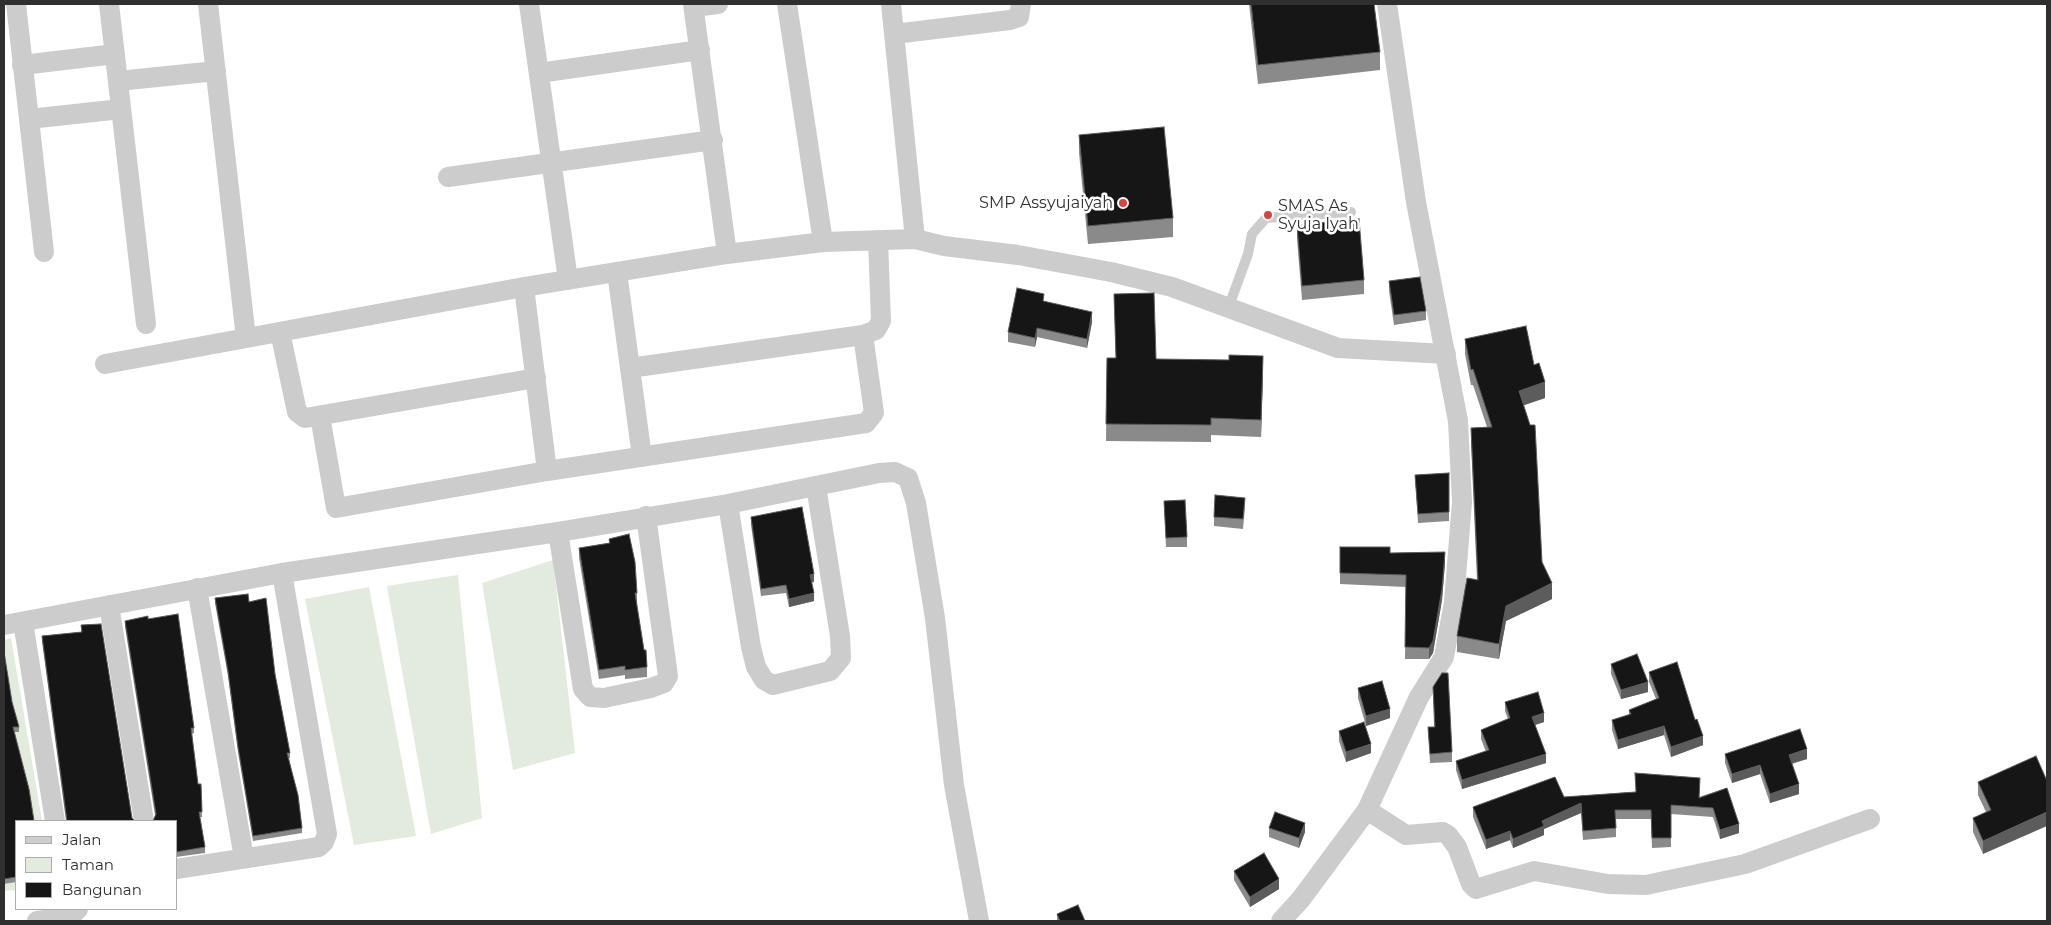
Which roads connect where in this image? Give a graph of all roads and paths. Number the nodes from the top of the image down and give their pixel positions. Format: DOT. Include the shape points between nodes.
graph roads {
  1 [pos="16,4"];
  2 [pos="110,4"];
  3 [pos="208,4"];
  4 [pos="529,4"];
  5 [pos="718,4"];
  6 [pos="787,4"];
  7 [pos="891,4"];
  8 [pos="1020,4"];
  9 [pos="1387,4"];
  10 [pos="694,5"];
  11 [pos="894,34"];
  12 [pos="700,50"];
  13 [pos="115,54"];
  14 [pos="22,65"];
  15 [pos="216,71"];
  16 [pos="539,72"];
  17 [pos="118,81"];
  18 [pos="121,109"];
  19 [pos="29,119"];
  20 [pos="713,140"];
  21 [pos="552,163"];
  22 [pos="448,177"];
  23 [pos="1351,212"];
  24 [pos="916,239"];
  25 [pos="878,240"];
  26 [pos="823,242"];
  27 [pos="44,252"];
  28 [pos="727,254"];
  29 [pos="617,272"];
  30 [pos="568,280"];
  31 [pos="524,287"];
  32 [pos="1229,306"];
  33 [pos="146,324"];
  34 [pos="280,332"];
  35 [pos="864,335"];
  36 [pos="246,338"];
  37 [pos="1446,354"];
  38 [pos="104,364"];
  39 [pos="630,368"];
  40 [pos="536,378"];
  41 [pos="320,416"];
  42 [pos="642,457"];
  43 [pos="547,471"];
  44 [pos="816,486"];
  45 [pos="728,504"];
  46 [pos="646,516"];
  47 [pos="558,532"];
  48 [pos="282,574"];
  49 [pos="197,588"];
  50 [pos="109,605"];
  51 [pos="14,623"];
  52 [pos="1367,810"];
  53 [pos="1870,819"];
  54 [pos="55,820"];
  55 [pos="144,820"];
  56 [pos="244,858"];
  57 [pos="178,868"];
  58 [pos="77,910"];
  59 [pos="38,921"];
  60 [pos="979,921"];
  61 [pos="1281,921"];
  1 -- 14 [label="street"];
  2 -- 13 [label="street"];
  3 -- 15 [label="street"];
  4 -- 16 [label="street"];
  5 -- 10 [label="street"];
  6 -- 26 [label="street"];
  7 -- 11 [label="street"];
  8 -- 11 [label="street" via="1019,17 1010,20"];
  9 -- 37 [label="street" via="1416,202"];
  10 -- 12 [label="street"];
  11 -- 24 [label="street"];
  12 -- 16 [label="street"];
  12 -- 20 [label="street"];
  13 -- 14 [label="street"];
  13 -- 17 [label="street"];
  14 -- 19 [label="street"];
  15 -- 17 [label="street"];
  15 -- 36 [label="street"];
  16 -- 21 [label="street"];
  17 -- 18 [label="street"];
  18 -- 19 [label="street"];
  18 -- 33 [label="street"];
  19 -- 27 [label="street"];
  20 -- 21 [label="street"];
  20 -- 28 [label="street"];
  21 -- 22 [label="street"];
  21 -- 30 [label="street"];
  23 -- 32 [label="lane" via="1266,218 1252,234"];
  24 -- 25 [label="street"];
  24 -- 32 [label="street" via="1111,272"];
  25 -- 26 [label="street"];
  25 -- 35 [label="street" via="881,321 876,330"];
  26 -- 28 [label="street"];
  28 -- 29 [label="street"];
  29 -- 30 [label="street"];
  29 -- 39 [label="street"];
  30 -- 31 [label="street"];
  31 -- 34 [label="street"];
  31 -- 40 [label="street"];
  32 -- 37 [label="street" via="1338,348"];
  34 -- 36 [label="street"];
  34 -- 41 [label="street" via="297,412 305,418"];
  35 -- 39 [label="street"];
  35 -- 42 [label="street" via="874,413 866,423"];
  36 -- 38 [label="street"];
  37 -- 52 [label="street" via="1458,421 1462,502 1454,602 1444,657 1419,697"];
  39 -- 42 [label="street"];
  40 -- 41 [label="street"];
  40 -- 43 [label="street"];
  41 -- 43 [label="street" via="336,508"];
  42 -- 43 [label="street"];
  44 -- 45 [label="street"];
  44 -- 45 [label="street" via="841,658 830,671 773,685 764,680 756,667 751,647"];
  44 -- 60 [label="street" via="879,473 895,472 908,478 916,503 932,599 954,785"];
  45 -- 46 [label="street"];
  46 -- 47 [label="street"];
  46 -- 47 [label="street" via="668,676 664,683 651,688 604,698 590,697 583,689"];
  47 -- 48 [label="street"];
  48 -- 49 [label="street"];
  48 -- 56 [label="street" via="327,834 319,847"];
  49 -- 50 [label="street"];
  49 -- 56 [label="street"];
  50 -- 51 [label="street"];
  50 -- 55 [label="street"];
  51 -- 54 [label="street"];
  52 -- 53 [label="street" via="1406,835 1443,832 1448,835 1457,847 1470,884 1476,889 1534,871 1608,884 1646,885 1745,864"];
  52 -- 61 [label="street"];
  56 -- 57 [label="street"];
  58 -- 59 [label="street" via="70,917"];
}
